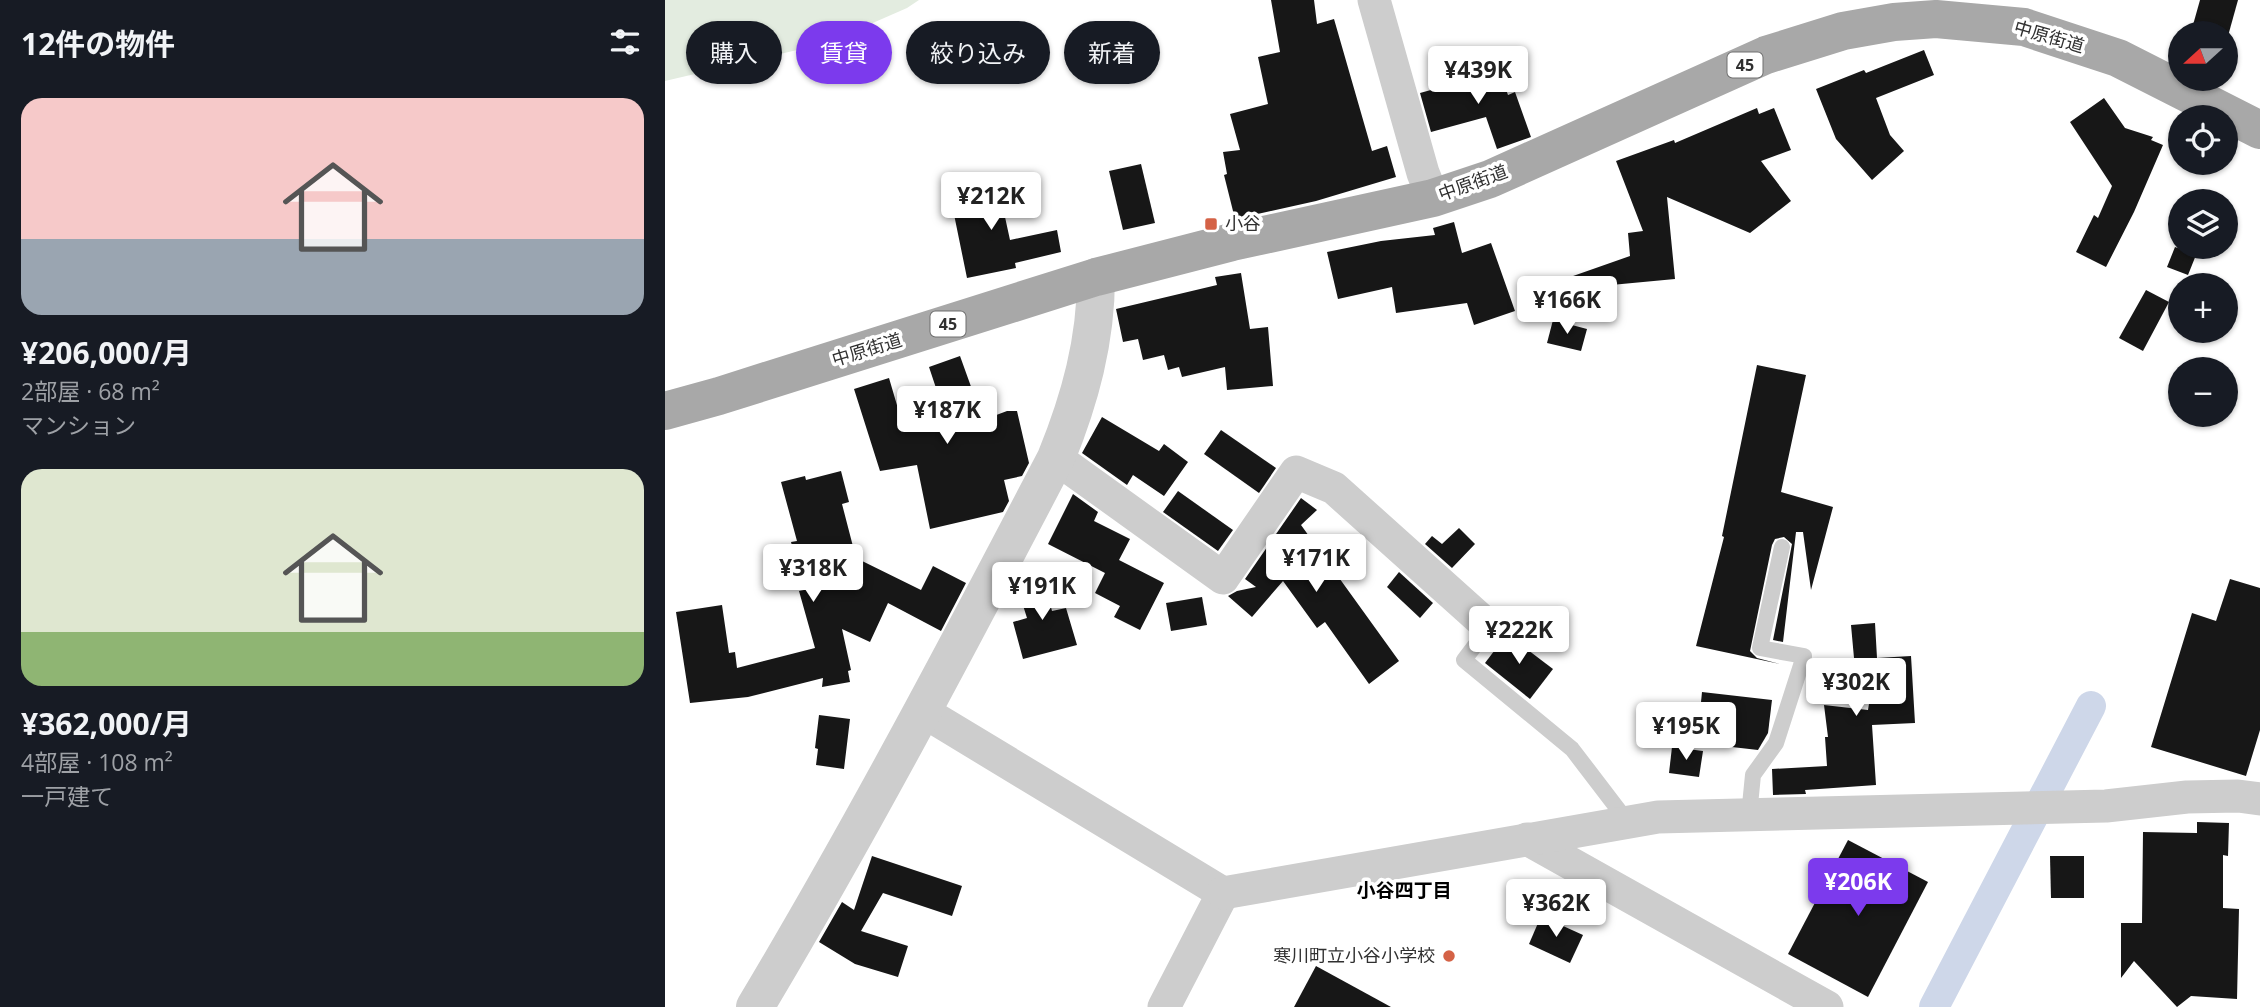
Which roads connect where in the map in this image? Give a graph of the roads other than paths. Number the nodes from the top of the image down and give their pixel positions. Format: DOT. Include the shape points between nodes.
graph roads {
  1 [pos="1374,0"];
  2 [pos="1949,10"];
  3 [pos="2260,130"];
  4 [pos="1433,198"];
  5 [pos="1096,277"];
  6 [pos="665,411"];
  7 [pos="1056,458"];
  8 [pos="1782,547"];
  9 [pos="1489,627"];
  10 [pos="924,712"];
  11 [pos="2260,799"];
  12 [pos="1749,815"];
  13 [pos="1627,821"];
  14 [pos="1527,839"];
  15 [pos="1223,893"];
  16 [pos="755,1007"];
  17 [pos="1164,1007"];
  18 [pos="1827,1007"];
  1 -- 4 [label="street"];
  2 -- 3 [label="main road, 中原街道 / 45" via="2024,27 2106,54"];
  2 -- 4 [label="main road, 中原街道 / 45" via="1843,31 1766,55 1490,179"];
  4 -- 5 [label="main road, 中原街道 / 45"];
  5 -- 6 [label="main road, 中原街道 / 45"];
  5 -- 7 [label="street" via="1094,329 1086,371"];
  7 -- 9 [label="street" via="1223,578 1296,472 1334,488"];
  7 -- 10 [label="street"];
  8 -- 12 [label="lane" via="1760,648 1804,656 1776,743 1753,775"];
  9 -- 13 [label="lane" via="1464,660 1572,749"];
  10 -- 15 [label="street"];
  10 -- 16 [label="street"];
  11 -- 12 [label="street" via="2187,797 2106,806"];
  12 -- 13 [label="street"];
  13 -- 14 [label="street"];
  14 -- 15 [label="street"];
  14 -- 18 [label="street"];
  15 -- 17 [label="street"];
}
